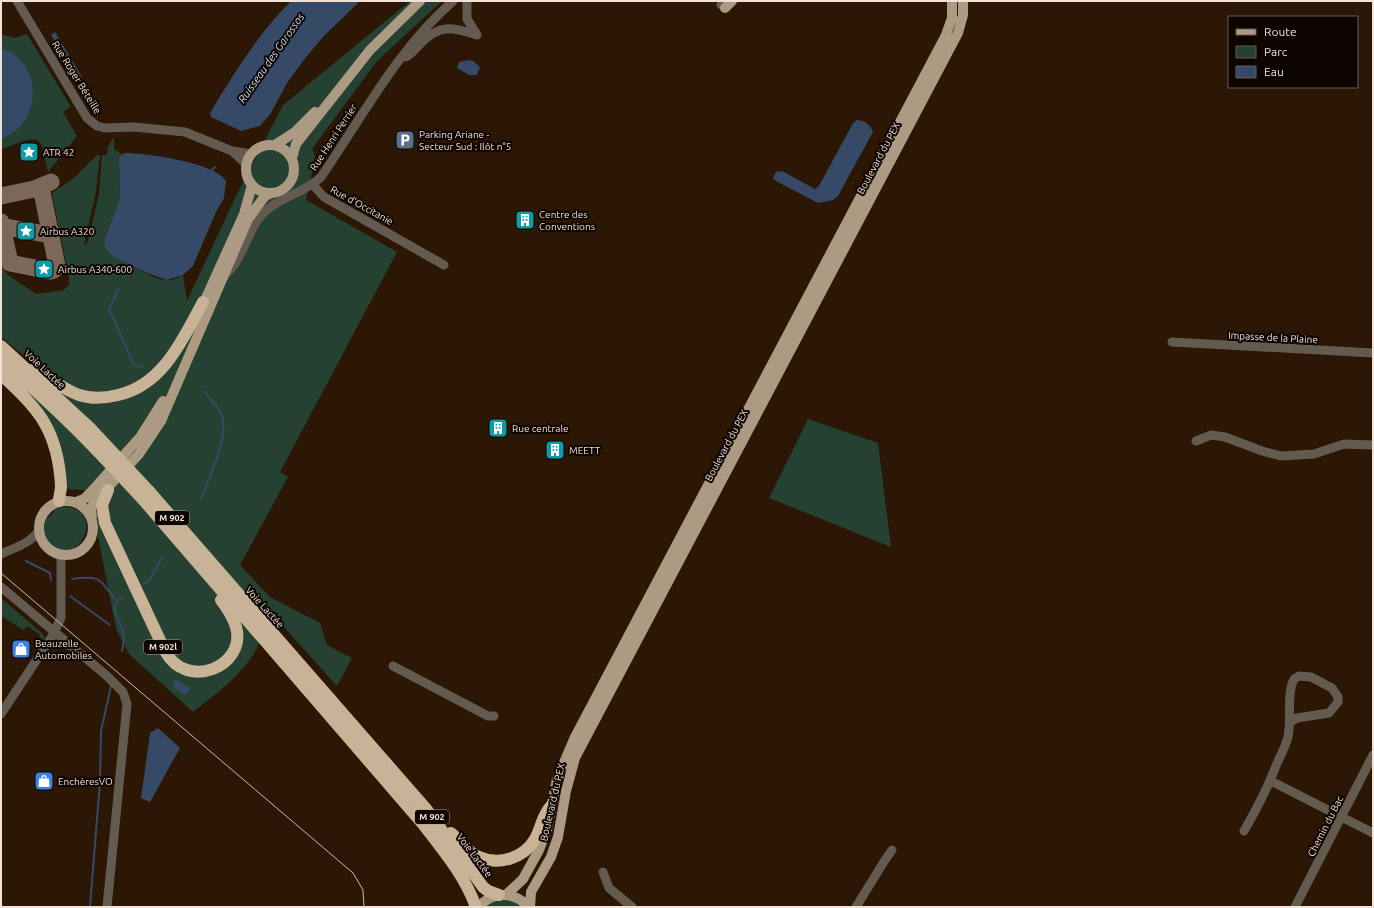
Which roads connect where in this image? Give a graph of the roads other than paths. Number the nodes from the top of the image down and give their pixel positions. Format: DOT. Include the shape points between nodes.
graph roads {
  1 [pos="18,1"];
  2 [pos="420,1"];
  3 [pos="453,1"];
  4 [pos="466,1"];
  5 [pos="952,1"];
  6 [pos="963,1"];
  7 [pos="400,61"];
  8 [pos="353,71"];
  9 [pos="275,145"];
  10 [pos="232,151"];
  11 [pos="251,154"];
  12 [pos="292,158"];
  13 [pos="246,164"];
  14 [pos="252,185"];
  15 [pos="313,185"];
  16 [pos="272,193"];
  17 [pos="444,264"];
  18 [pos="226,274"];
  19 [pos="203,302"];
  20 [pos="1172,342"];
  21 [pos="3,353"];
  22 [pos="1373,354"];
  23 [pos="1,375"];
  24 [pos="1196,441"];
  25 [pos="1373,445"];
  26 [pos="105,485"];
  27 [pos="59,501"];
  28 [pos="76,502"];
  29 [pos="92,517"];
  30 [pos="39,531"];
  31 [pos="1,554"];
  32 [pos="62,555"];
  33 [pos="210,577"];
  34 [pos="1,587"];
  35 [pos="54,631"];
  36 [pos="393,666"];
  37 [pos="1,714"];
  38 [pos="494,716"];
  39 [pos="1290,722"];
  40 [pos="1373,755"];
  41 [pos="397,775"];
  42 [pos="1271,781"];
  43 [pos="551,806"];
  44 [pos="1342,817"];
  45 [pos="1244,831"];
  46 [pos="1373,833"];
  47 [pos="892,850"];
  48 [pos="603,872"];
  49 [pos="503,895"];
  50 [pos="107,907"];
  51 [pos="478,907"];
  52 [pos="529,907"];
  53 [pos="632,907"];
  54 [pos="856,907"];
  55 [pos="1295,907"];
  1 -- 10 [label="street, Rue Roger Béteille" via="92,123 105,128 134,127 185,132"];
  2 -- 8 [label="main road" via="370,50"];
  3 -- 7 [label="street, Rue Henri Perrier" via="415,39"];
  4 -- 7 [label="street" via="467,19 477,35 450,28 440,29"];
  5 -- 43 [label="main road, Boulevard du PEX" via="952,18 946,35 575,737 556,779"];
  6 -- 52 [label="main road, Boulevard du PEX" via="964,15 958,33 575,758 555,846 531,892"];
  7 -- 15 [label="street, Rue Henri Perrier"];
  8 -- 9 [label="main road" via="301,126"];
  8 -- 12 [label="main road" via="296,144"];
  9 -- 11 [label="main road" via="262,146"];
  9 -- 12 [label="main road" via="284,149"];
  10 -- 11 [label="street, Rue Roger Béteille"];
  10 -- 13 [label="street, Rue Roger Béteille"];
  11 -- 13 [label="main road"];
  12 -- 16 [label="main road" via="294,165 291,180 280,191"];
  13 -- 14 [label="main road" via="246,172"];
  14 -- 16 [label="main road" via="258,190"];
  14 -- 19 [label="main road" via="244,214"];
  15 -- 17 [label="street, Rue d'Occitanie" via="324,197"];
  15 -- 18 [label="street, Rue Henri Perrier" via="266,211 249,233 237,259"];
  16 -- 18 [label="main road" via="265,196 248,219"];
  18 -- 26 [label="main road" via="160,421 139,454"];
  19 -- 21 [label="highway" via="167,364 154,378 132,392 105,398 80,395 59,385 22,359"];
  19 -- 26 [label="main road" via="161,404"];
  20 -- 22 [label="street, Impasse de la Plaine"];
  21 -- 33 [label="highway, M 902" via="101,454"];
  21 -- 41 [label="highway, Voie Lactée / M 902" via="91,429 133,473"];
  23 -- 27 [label="highway" via="42,415 54,445 59,470"];
  24 -- 25 [label="street" via="1211,435 1225,437 1281,456 1314,454 1344,444"];
  26 -- 28 [label="main road"];
  26 -- 29 [label="main road" via="91,509"];
  26 -- 33 [label="highway, M 902l" via="102,515 114,544 169,658 176,665 191,672 217,668 228,658 236,644 237,629 229,612 209,583"];
  27 -- 28 [label="main road"];
  27 -- 30 [label="main road" via="46,509"];
  28 -- 29 [label="main road"];
  29 -- 32 [label="main road" via="90,543 76,554"];
  30 -- 31 [label="street" via="27,543"];
  30 -- 32 [label="main road" via="46,547"];
  32 -- 35 [label="street" via="63,614"];
  33 -- 51 [label="highway, M 902" via="423,824 463,879"];
  34 -- 35 [label="street"];
  35 -- 37 [label="street"];
  35 -- 50 [label="street" via="120,687 127,704"];
  36 -- 38 [label="street" via="488,716"];
  39 -- 39 [label="street" via="1297,718 1329,713 1338,702 1336,692 1311,677 1299,676 1294,679 1290,690"];
  39 -- 42 [label="street" via="1285,746"];
  40 -- 44 [label="street, Chemin du Bac"];
  41 -- 43 [label="highway" via="426,803 467,850 478,857 493,861 517,856 529,847 537,834 543,814"];
  41 -- 49 [label="highway, Voie Lactée / M 902" via="427,810 483,887"];
  42 -- 44 [label="street"];
  42 -- 45 [label="street"];
  43 -- 49 [label="main road, Boulevard du PEX" via="547,829 537,855 523,878"];
  44 -- 46 [label="street"];
  44 -- 55 [label="street, Chemin du Bac"];
  47 -- 54 [label="street"];
  48 -- 53 [label="street" via="609,888"];
  49 -- 51 [label="main road, Boulevard du PEX" via="490,898"];
  49 -- 52 [label="main road" via="516,896"];
}
